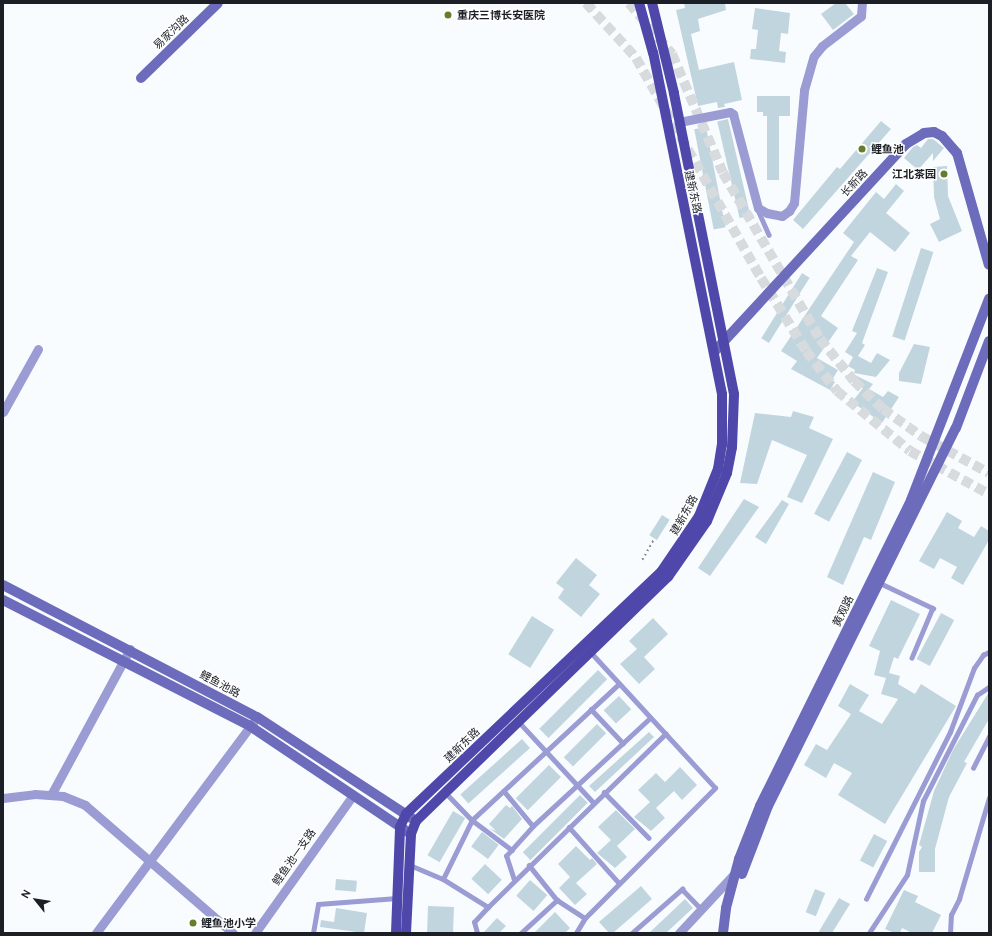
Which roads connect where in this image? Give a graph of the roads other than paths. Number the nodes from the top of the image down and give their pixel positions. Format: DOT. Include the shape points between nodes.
graph roads {
  1 [pos="218,3"];
  2 [pos="639,3"];
  3 [pos="652,3"];
  4 [pos="862,3"];
  5 [pos="141,78"];
  6 [pos="679,122"];
  7 [pos="758,208"];
  8 [pos="769,235"];
  9 [pos="989,264"];
  10 [pos="989,298"];
  11 [pos="724,341"];
  12 [pos="989,341"];
  13 [pos="38,349"];
  14 [pos="714,352"];
  15 [pos="3,412"];
  16 [pos="880,583"];
  17 [pos="3,585"];
  18 [pos="3,600"];
  19 [pos="130,649"];
  20 [pos="989,652"];
  21 [pos="591,653"];
  22 [pos="912,658"];
  23 [pos="124,661"];
  24 [pos="619,684"];
  25 [pos="989,687"];
  26 [pos="591,709"];
  27 [pos="257,716"];
  28 [pos="650,718"];
  29 [pos="519,722"];
  30 [pos="250,726"];
  31 [pos="665,734"];
  32 [pos="989,737"];
  33 [pos="624,743"];
  34 [pos="546,752"];
  35 [pos="973,768"];
  36 [pos="578,786"];
  37 [pos="504,791"];
  38 [pos="604,792"];
  39 [pos="446,793"];
  40 [pos="51,795"];
  41 [pos="353,795"];
  42 [pos="3,798"];
  43 [pos="989,798"];
  44 [pos="593,802"];
  45 [pos="406,814"];
  46 [pos="472,820"];
  47 [pos="416,821"];
  48 [pos="533,826"];
  49 [pos="400,827"];
  50 [pos="569,827"];
  51 [pos="411,834"];
  52 [pos="649,838"];
  53 [pos="512,850"];
  54 [pos="151,860"];
  55 [pos="408,864"];
  56 [pos="529,865"];
  57 [pos="735,873"];
  58 [pos="443,879"];
  59 [pos="514,880"];
  60 [pos="619,883"];
  61 [pos="397,898"];
  62 [pos="866,899"];
  63 [pos="558,900"];
  64 [pos="488,907"];
  65 [pos="701,908"];
  66 [pos="585,918"];
  67 [pos="96,933"];
  68 [pos="233,933"];
  69 [pos="255,933"];
  70 [pos="313,933"];
  71 [pos="396,933"];
  72 [pos="406,933"];
  73 [pos="477,933"];
  74 [pos="521,933"];
  75 [pos="577,933"];
  76 [pos="632,933"];
  77 [pos="678,933"];
  78 [pos="723,933"];
  79 [pos="730,933"];
  80 [pos="869,933"];
  81 [pos="950,933"];
  1 -- 5 [label="main road, 易家沟路"];
  2 -- 14 [label="main road, 建新东路" via="653,53"];
  3 -- 6 [label="main road, 建新东路"];
  4 -- 7 [label="street" via="861,16 822,46 814,56 804,90 794,202 789,211 782,216 766,213"];
  6 -- 7 [label="street" via="730,112 733,114"];
  6 -- 11 [label="main road, 建新东路"];
  7 -- 8 [label="lane"];
  9 -- 11 [label="main road, 长新路" via="956,153 942,136 934,132 924,133 906,144"];
  10 -- 57 [label="main road, 黄观路" via="911,500 760,806"];
  11 -- 14 [label="main road, 长新路"];
  11 -- 21 [label="main road, 建新东路" via="734,394 734,425 727,473 719,496 688,550 668,577"];
  12 -- 16 [label="main road, 黄观路" via="956,428"];
  13 -- 15 [label="street"];
  14 -- 45 [label="main road, 建新东路" via="722,394 722,445 711,491 682,544 661,572"];
  16 -- 22 [label="lane" via="933,608"];
  16 -- 79 [label="main road, 黄观路" via="768,806 747,858 732,907"];
  17 -- 19 [label="main road, 鲤鱼池路"];
  18 -- 23 [label="main road"];
  19 -- 23 [label="street"];
  19 -- 27 [label="main road, 鲤鱼池路"];
  20 -- 62 [label="lane" via="983,655 974,668 950,732"];
  21 -- 24 [label="lane"];
  21 -- 29 [label="main road, 建新东路"];
  23 -- 30 [label="main road"];
  23 -- 40 [label="street"];
  24 -- 26 [label="lane"];
  24 -- 28 [label="lane"];
  25 -- 80 [label="lane" via="977,695 923,801 907,875"];
  26 -- 33 [label="lane"];
  26 -- 34 [label="lane"];
  27 -- 30 [label="street"];
  27 -- 45 [label="main road, 鲤鱼池路"];
  28 -- 31 [label="lane"];
  28 -- 33 [label="lane"];
  29 -- 34 [label="lane"];
  29 -- 39 [label="main road, 建新东路"];
  30 -- 41 [label="main road"];
  30 -- 54 [label="street"];
  31 -- 38 [label="lane"];
  31 -- 60 [label="lane" via="715,788"];
  32 -- 35 [label="lane"];
  33 -- 36 [label="lane"];
  34 -- 36 [label="lane"];
  34 -- 37 [label="lane"];
  36 -- 44 [label="lane"];
  36 -- 48 [label="lane"];
  37 -- 46 [label="lane"];
  37 -- 48 [label="lane"];
  38 -- 44 [label="lane"];
  38 -- 52 [label="lane"];
  39 -- 46 [label="lane"];
  39 -- 47 [label="main road, 建新东路"];
  40 -- 42 [label="street"];
  40 -- 54 [label="street" via="63,796 85,805"];
  41 -- 49 [label="main road"];
  41 -- 69 [label="street, 鲤鱼池一支路"];
  43 -- 81 [label="lane" via="951,915"];
  44 -- 50 [label="lane"];
  45 -- 47 [label="main road, 鲤鱼池路"];
  45 -- 49 [label="main road, 建新东路"];
  46 -- 53 [label="lane"];
  46 -- 58 [label="lane"];
  47 -- 51 [label="main road, 建新东路"];
  48 -- 53 [label="lane"];
  49 -- 51 [label="main road"];
  49 -- 61 [label="main road, 建新东路"];
  50 -- 56 [label="lane"];
  50 -- 60 [label="lane"];
  51 -- 55 [label="main road, 建新东路"];
  53 -- 59 [label="lane" via="506,856"];
  54 -- 67 [label="street"];
  54 -- 68 [label="street"];
  55 -- 58 [label="lane"];
  55 -- 72 [label="main road, 建新东路"];
  56 -- 59 [label="lane"];
  56 -- 63 [label="lane"];
  57 -- 65 [label="street"];
  57 -- 78 [label="main road, 黄观路"];
  58 -- 64 [label="lane"];
  59 -- 64 [label="lane"];
  60 -- 66 [label="lane"];
  61 -- 70 [label="lane" via="318,904"];
  61 -- 71 [label="main road, 建新东路"];
  63 -- 66 [label="lane"];
  63 -- 74 [label="lane"];
  64 -- 73 [label="lane" via="474,922"];
  65 -- 76 [label="lane" via="682,889"];
  65 -- 77 [label="street"];
  66 -- 75 [label="lane"];
}
